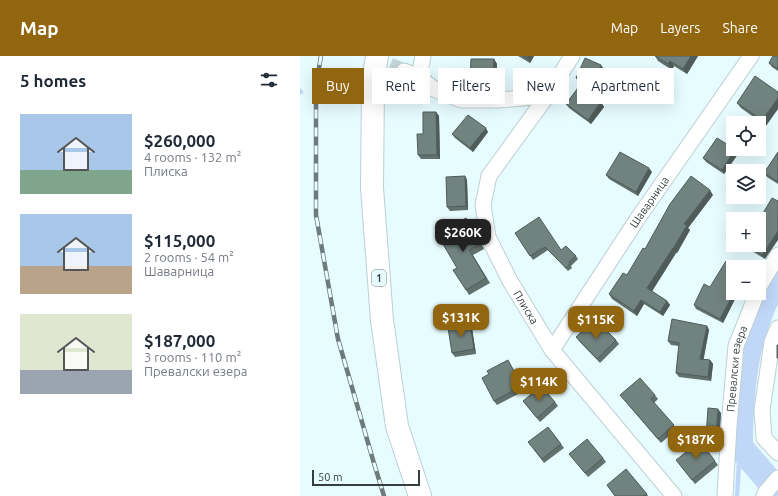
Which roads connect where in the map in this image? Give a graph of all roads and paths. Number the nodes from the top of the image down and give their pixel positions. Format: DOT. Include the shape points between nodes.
graph roads {
  1 [pos="378,56"];
  2 [pos="423,56"];
  3 [pos="572,56"];
  4 [pos="751,56"];
  5 [pos="421,68"];
  6 [pos="565,68"];
  7 [pos="430,86"];
  8 [pos="513,99"];
  9 [pos="542,104"];
  10 [pos="778,255"];
  11 [pos="766,275"];
  12 [pos="753,300"];
  13 [pos="778,328"];
  14 [pos="552,350"];
  15 [pos="778,453"];
  16 [pos="778,478"];
  17 [pos="765,494"];
  18 [pos="420,496"];
  19 [pos="674,496"];
  20 [pos="725,496"];
  1 -- 18 [label="highway, 1" via="373,82 372,188 382,320 397,426"];
  2 -- 5 [label="street"];
  3 -- 6 [label="street, Плиска"];
  4 -- 14 [label="street, Шаварница" via="636,221"];
  7 -- 8 [label="street" via="461,100"];
  9 -- 14 [label="street, Плиска" via="489,176 483,205 488,237 510,281"];
  10 -- 11 [label="street"];
  12 -- 20 [label="street, Превалски езера" via="736,346"];
  13 -- 15 [label="street" via="772,342 762,410 764,438"];
  14 -- 19 [label="street, Плиска"];
  16 -- 17 [label="street"];
}
